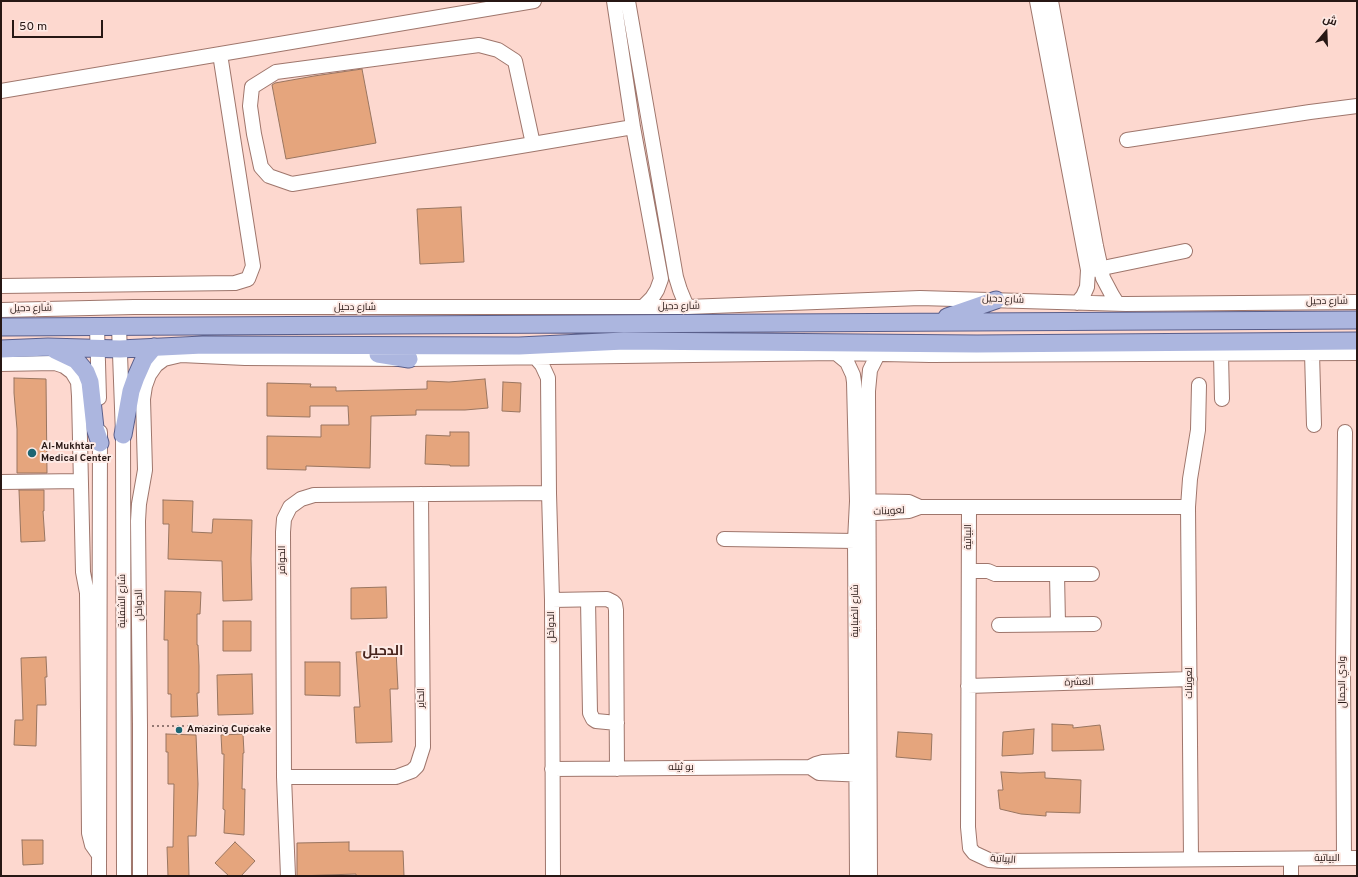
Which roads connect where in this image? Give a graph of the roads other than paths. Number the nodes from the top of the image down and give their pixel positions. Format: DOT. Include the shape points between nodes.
graph roads {
  1 [pos="534,1"];
  2 [pos="614,1"];
  3 [pos="628,1"];
  4 [pos="1037,1"];
  5 [pos="1051,1"];
  6 [pos="220,54"];
  7 [pos="1,91"];
  8 [pos="1357,106"];
  9 [pos="633,127"];
  10 [pos="1127,140"];
  11 [pos="532,144"];
  12 [pos="1090,246"];
  13 [pos="1185,251"];
  14 [pos="1095,269"];
  15 [pos="676,277"];
  16 [pos="660,279"];
  17 [pos="1,286"];
  18 [pos="996,300"];
  19 [pos="1357,302"];
  20 [pos="1077,303"];
  21 [pos="1117,303"];
  22 [pos="643,307"];
  23 [pos="687,307"];
  24 [pos="1,310"];
  25 [pos="1357,320"];
  26 [pos="934,322"];
  27 [pos="1,327"];
  28 [pos="97,327"];
  29 [pos="119,327"];
  30 [pos="624,341"];
  31 [pos="1357,341"];
  32 [pos="956,344"];
  33 [pos="203,345"];
  34 [pos="319,345"];
  35 [pos="519,346"];
  36 [pos="154,347"];
  37 [pos="48,348"];
  38 [pos="1,349"];
  39 [pos="98,349"];
  40 [pos="120,349"];
  41 [pos="836,353"];
  42 [pos="880,353"];
  43 [pos="1312,353"];
  44 [pos="1357,353"];
  45 [pos="1221,354"];
  46 [pos="930,355"];
  47 [pos="586,356"];
  48 [pos="535,357"];
  49 [pos="568,357"];
  50 [pos="244,358"];
  51 [pos="409,359"];
  52 [pos="1,364"];
  53 [pos="548,378"];
  54 [pos="1199,385"];
  55 [pos="1222,399"];
  56 [pos="1314,425"];
  57 [pos="1345,432"];
  58 [pos="123,435"];
  59 [pos="100,443"];
  60 [pos="122,466"];
  61 [pos="81,481"];
  62 [pos="1,482"];
  63 [pos="549,493"];
  64 [pos="421,494"];
  65 [pos="140,496"];
  66 [pos="1351,505"];
  67 [pos="969,506"];
  68 [pos="863,507"];
  69 [pos="1188,507"];
  70 [pos="100,526"];
  71 [pos="724,539"];
  72 [pos="855,541"];
  73 [pos="1057,574"];
  74 [pos="1092,574"];
  75 [pos="969,575"];
  76 [pos="87,593"];
  77 [pos="552,600"];
  78 [pos="588,600"];
  79 [pos="1058,624"];
  80 [pos="1094,624"];
  81 [pos="998,625"];
  82 [pos="1350,666"];
  83 [pos="1190,679"];
  84 [pos="968,686"];
  85 [pos="617,723"];
  86 [pos="863,760"];
  87 [pos="810,767"];
  88 [pos="552,769"];
  89 [pos="617,769"];
  90 [pos="864,775"];
  91 [pos="284,777"];
  92 [pos="99,855"];
  93 [pos="1350,858"];
  94 [pos="1191,859"];
  95 [pos="1291,859"];
  96 [pos="99,876"];
  97 [pos="124,876"];
  98 [pos="140,876"];
  99 [pos="288,876"];
  100 [pos="552,876"];
  101 [pos="857,876"];
  102 [pos="870,876"];
  103 [pos="1291,876"];
  1 -- 6 [label="street"];
  2 -- 9 [label="street"];
  3 -- 15 [label="street"];
  4 -- 12 [label="street"];
  5 -- 12 [label="street"];
  6 -- 7 [label="street"];
  6 -- 17 [label="street" via="253,266 248,279 235,283"];
  8 -- 10 [label="street"];
  9 -- 11 [label="street"];
  9 -- 16 [label="street"];
  11 -- 11 [label="street" via="292,184 269,176 261,167 250,106 252,87 276,72 479,45 498,50 515,61"];
  12 -- 14 [label="street"];
  13 -- 14 [label="street"];
  14 -- 20 [label="street" via="1083,296"];
  14 -- 21 [label="street"];
  15 -- 16 [label="street"];
  15 -- 23 [label="street"];
  16 -- 22 [label="street" via="657,290"];
  18 -- 20 [label="street, شارع دحيل"];
  18 -- 23 [label="street, شارع دحيل" via="920,298"];
  18 -- 26 [label="main road"];
  19 -- 21 [label="street, شارع دحيل"];
  20 -- 21 [label="street, شارع دحيل"];
  22 -- 23 [label="street, شارع دحيل"];
  22 -- 24 [label="street, شارع دحيل" via="134,307"];
  25 -- 26 [label="main road, شارع دحيل"];
  26 -- 29 [label="main road, شارع دحيل"];
  27 -- 28 [label="main road, شارع دحيل"];
  28 -- 29 [label="main road, شارع دحيل"];
  28 -- 39 [label="street"];
  29 -- 40 [label="street, شارع الشفلية"];
  30 -- 32 [label="main road"];
  30 -- 35 [label="main road"];
  30 -- 47 [label="main road"];
  31 -- 32 [label="main road"];
  32 -- 46 [label="main road"];
  33 -- 34 [label="main road"];
  33 -- 36 [label="main road"];
  33 -- 50 [label="main road"];
  34 -- 35 [label="main road"];
  34 -- 51 [label="main road"];
  35 -- 48 [label="main road"];
  36 -- 40 [label="main road"];
  36 -- 58 [label="main road" via="144,359 131,391"];
  37 -- 38 [label="main road"];
  37 -- 39 [label="main road"];
  37 -- 59 [label="main road" via="76,360 86,372 90,382 95,428"];
  39 -- 40 [label="main road"];
  39 -- 59 [label="street"];
  40 -- 58 [label="street, شارع الشفلية"];
  41 -- 42 [label="street"];
  41 -- 47 [label="street"];
  41 -- 68 [label="street, شارع الضبابية" via="847,362 853,375"];
  42 -- 46 [label="street"];
  42 -- 68 [label="street, شارع الضبابية" via="872,364 869,377"];
  43 -- 44 [label="street"];
  43 -- 45 [label="street"];
  43 -- 56 [label="street"];
  45 -- 46 [label="street"];
  45 -- 55 [label="street"];
  47 -- 49 [label="street"];
  48 -- 49 [label="street"];
  48 -- 51 [label="street"];
  48 -- 53 [label="street"];
  49 -- 53 [label="street" via="554,368"];
  50 -- 51 [label="street"];
  50 -- 65 [label="street, الدواخل" via="180,355 160,362 152,370 143,399 145,470"];
  52 -- 61 [label="street" via="54,363 72,372 78,382"];
  53 -- 63 [label="street, الدواخل"];
  54 -- 69 [label="street, لعوينات" via="1198,430"];
  57 -- 66 [label="street, وادي الجمال"];
  58 -- 60 [label="street, شارع الشفلية"];
  59 -- 70 [label="street"];
  60 -- 65 [label="street"];
  60 -- 97 [label="street, شارع الشفلية"];
  61 -- 62 [label="street"];
  61 -- 76 [label="street" via="83,572"];
  63 -- 64 [label="street, الحوافر"];
  63 -- 77 [label="street, الدواخل"];
  64 -- 91 [label="street, الحوافر" via="314,495 300,499 290,508 284,519"];
  64 -- 91 [label="street, الحاير" via="423,747 418,766 412,771 396,776"];
  65 -- 98 [label="street, الدواخل"];
  66 -- 82 [label="street, وادي الجمال"];
  67 -- 68 [label="street, لعوينات" via="920,507 909,511"];
  67 -- 69 [label="street, لعوينات"];
  67 -- 75 [label="street, البياتية"];
  68 -- 72 [label="street, شارع الضبابية"];
  68 -- 86 [label="street, شارع الضبابية"];
  69 -- 83 [label="street, لعوينات"];
  70 -- 76 [label="street"];
  70 -- 92 [label="street"];
  71 -- 72 [label="street"];
  72 -- 86 [label="street, شارع الضبابية"];
  73 -- 74 [label="street"];
  73 -- 75 [label="street" via="995,574 988,578"];
  73 -- 79 [label="street"];
  75 -- 84 [label="street, البياتية"];
  76 -- 92 [label="street" via="89,833 92,845"];
  77 -- 78 [label="street"];
  77 -- 88 [label="street, الدواخل"];
  78 -- 85 [label="street" via="590,713 596,721"];
  78 -- 85 [label="street" via="610,600 616,607"];
  79 -- 80 [label="street"];
  79 -- 81 [label="street"];
  82 -- 93 [label="street, وادي الجمال"];
  83 -- 84 [label="street, العشرة"];
  83 -- 94 [label="street, لعوينات"];
  84 -- 94 [label="street, البياتية" via="968,827 970,848 974,853 990,860 1002,861"];
  85 -- 89 [label="street"];
  86 -- 87 [label="street, بو ثيله" via="822,762"];
  86 -- 90 [label="street, شارع الضبابية"];
  87 -- 89 [label="street, بو ثيله"];
  87 -- 90 [label="street, بو ثيله" via="819,773"];
  88 -- 89 [label="street, بو ثيله"];
  88 -- 100 [label="street, الدواخل"];
  90 -- 101 [label="street, شارع الضبابية"];
  90 -- 102 [label="street, شارع الضبابية"];
  91 -- 99 [label="street, الحوافر"];
  92 -- 96 [label="street"];
  93 -- 95 [label="street, البياتية"];
  94 -- 95 [label="street, البياتية"];
  95 -- 103 [label="street"];
}
